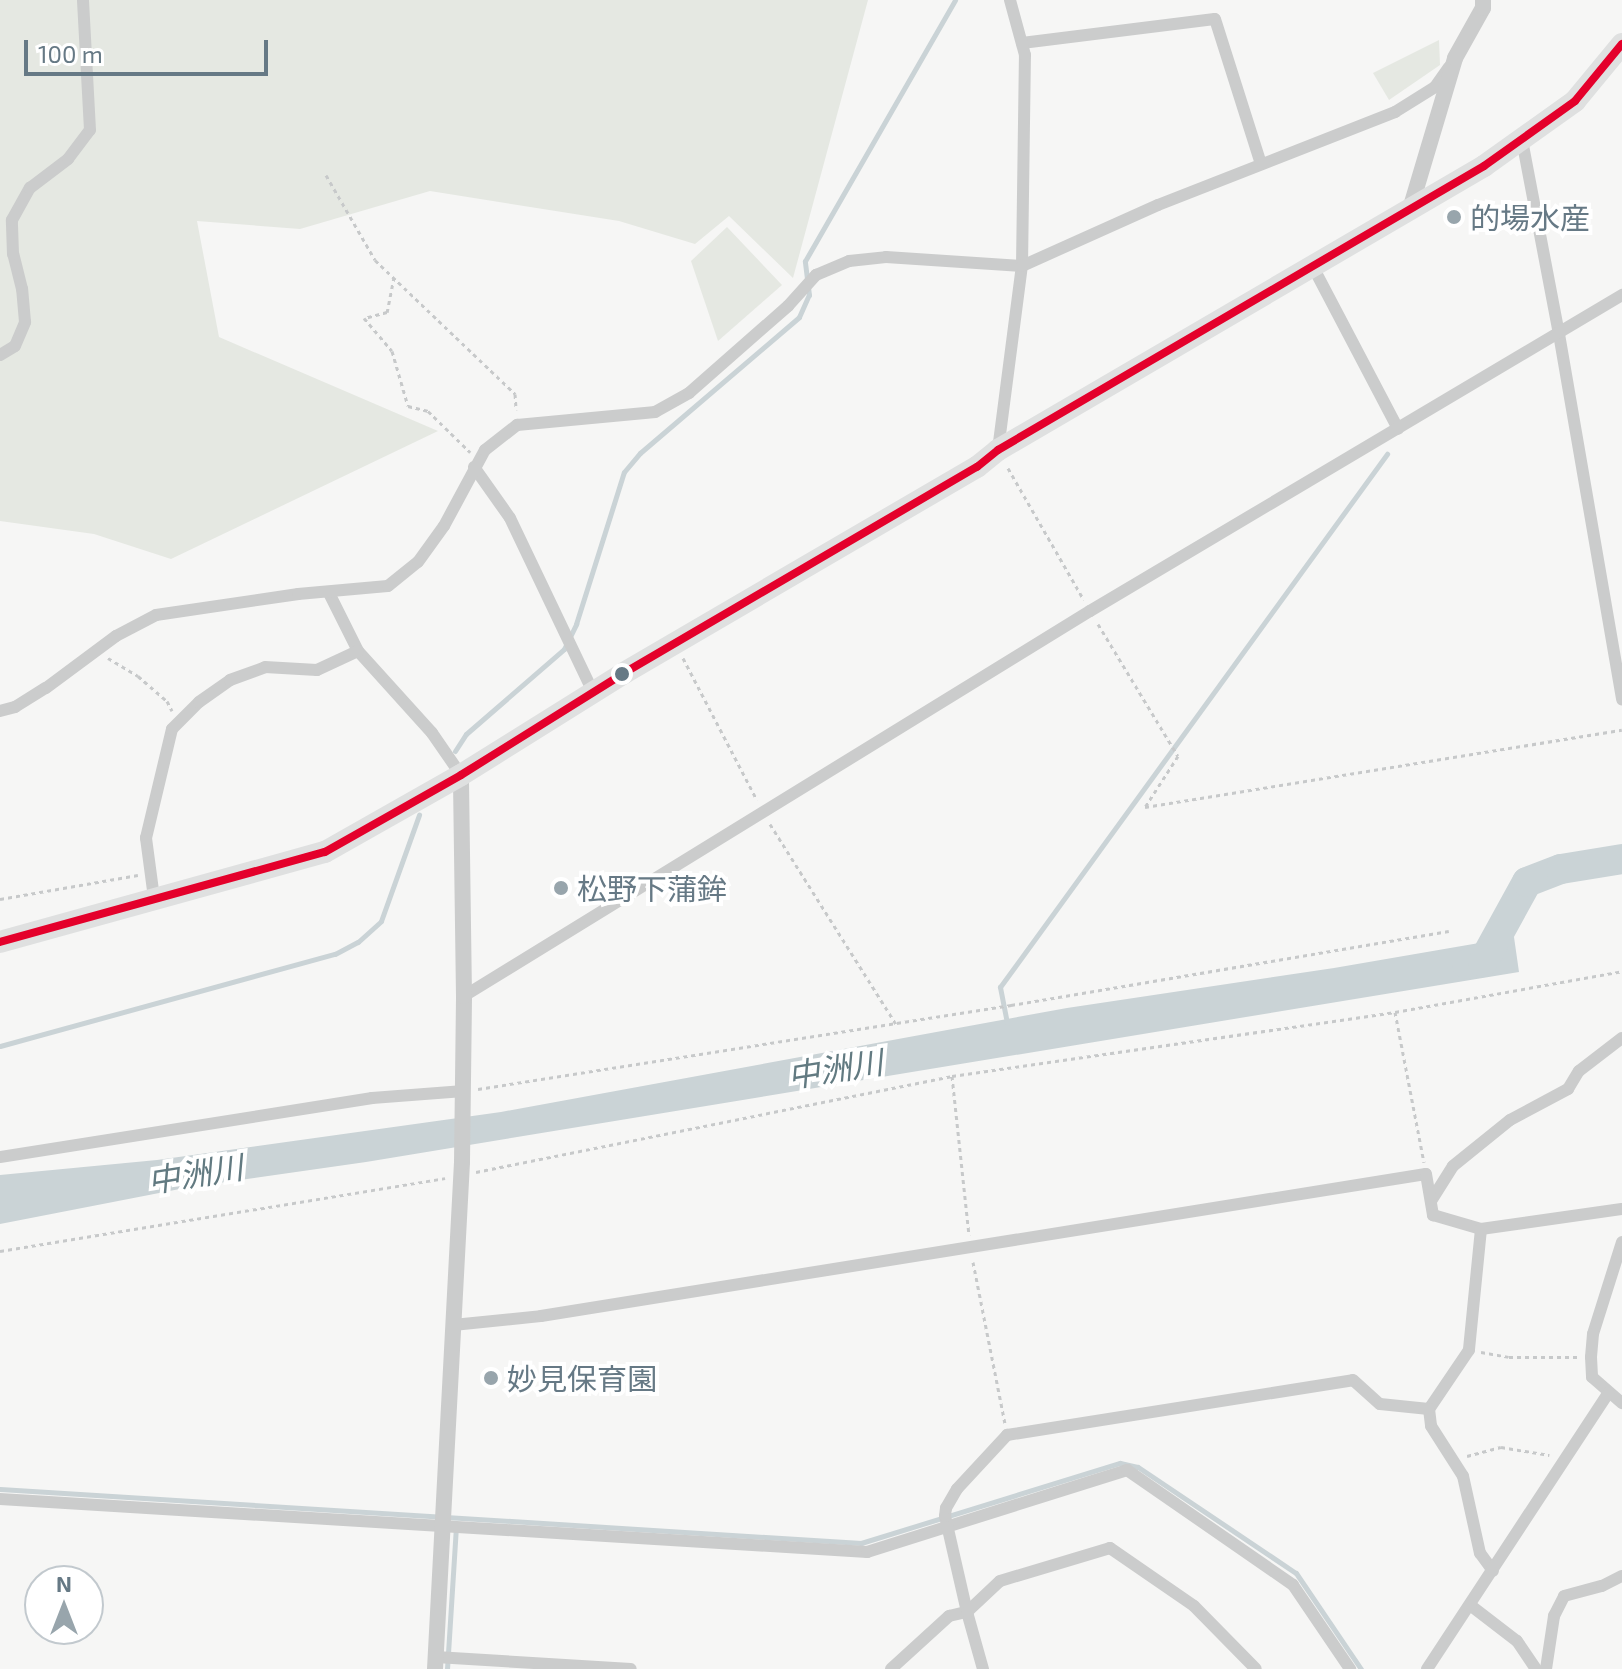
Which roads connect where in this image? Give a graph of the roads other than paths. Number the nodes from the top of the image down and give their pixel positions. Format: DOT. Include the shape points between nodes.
graph roads {
  1 [pos="83,0"];
  2 [pos="1010,0"];
  3 [pos="1483,0"];
  4 [pos="1022,43"];
  5 [pos="1622,44"];
  6 [pos="1455,58"];
  7 [pos="1522,140"];
  8 [pos="1261,164"];
  9 [pos="1411,206"];
  10 [pos="1312,265"];
  11 [pos="1022,266"];
  12 [pos="1622,295"];
  13 [pos="1559,334"];
  14 [pos="0,355"];
  15 [pos="1398,429"];
  16 [pos="998,450"];
  17 [pos="474,467"];
  18 [pos="329,593"];
  19 [pos="358,651"];
  20 [pos="593,692"];
  21 [pos="1622,700"];
  22 [pos="0,711"];
  23 [pos="461,775"];
  24 [pos="154,898"];
  25 [pos="0,942"];
  26 [pos="464,996"];
  27 [pos="1622,1038"];
  28 [pos="463,1095"];
  29 [pos="0,1157"];
  30 [pos="1431,1201"];
  31 [pos="1622,1209"];
  32 [pos="1481,1229"];
  33 [pos="1622,1242"];
  34 [pos="453,1325"];
  35 [pos="1608,1393"];
  36 [pos="1622,1403"];
  37 [pos="1429,1409"];
  38 [pos="0,1499"];
  39 [pos="947,1522"];
  40 [pos="449,1523"];
  41 [pos="1493,1571"];
  42 [pos="1622,1576"];
  43 [pos="1470,1605"];
  44 [pos="967,1612"];
  45 [pos="436,1661"];
  46 [pos="631,1669"];
  47 [pos="891,1669"];
  48 [pos="983,1669"];
  49 [pos="1256,1669"];
  50 [pos="1350,1669"];
  51 [pos="1427,1669"];
  52 [pos="1536,1669"];
  53 [pos="1546,1669"];
  1 -- 14 [label="street" via="90,130 68,159 30,188 12,220 25,322 15,346"];
  2 -- 4 [label="street"];
  3 -- 6 [label="street"];
  4 -- 8 [label="street" via="1215,19"];
  4 -- 11 [label="street"];
  5 -- 7 [label="highway" via="1575,101"];
  6 -- 8 [label="street" via="1435,87 1395,112"];
  6 -- 9 [label="street"];
  7 -- 9 [label="highway"];
  7 -- 13 [label="street"];
  8 -- 11 [label="street"];
  9 -- 10 [label="highway"];
  10 -- 15 [label="street"];
  10 -- 16 [label="highway"];
  11 -- 16 [label="street"];
  11 -- 17 [label="street" via="886,257 849,261 816,275 689,393 655,412 517,425 485,450"];
  12 -- 13 [label="street"];
  13 -- 15 [label="street"];
  13 -- 21 [label="street"];
  15 -- 26 [label="street" via="1090,611"];
  16 -- 20 [label="highway"];
  17 -- 18 [label="street" via="444,526 418,562 388,586"];
  17 -- 20 [label="street" via="510,518"];
  18 -- 19 [label="street"];
  18 -- 22 [label="street" via="156,615 116,636 15,707"];
  19 -- 23 [label="street" via="432,733"];
  19 -- 24 [label="street" via="317,670 265,667 230,680 177,724 162,763 146,838"];
  20 -- 23 [label="highway"];
  23 -- 24 [label="highway" via="325,852"];
  23 -- 26 [label="street"];
  24 -- 25 [label="highway"];
  26 -- 28 [label="street"];
  27 -- 30 [label="street" via="1579,1071 1568,1089 1510,1120 1453,1166"];
  28 -- 29 [label="street" via="372,1098"];
  28 -- 34 [label="street"];
  30 -- 32 [label="street" via="1433,1215"];
  30 -- 34 [label="street" via="1426,1174 541,1316"];
  31 -- 32 [label="street"];
  32 -- 37 [label="street" via="1469,1350"];
  33 -- 35 [label="street" via="1593,1334 1592,1377"];
  34 -- 40 [label="street"];
  35 -- 36 [label="street"];
  35 -- 41 [label="street"];
  37 -- 39 [label="street" via="1380,1404 1353,1380 1007,1435 957,1489"];
  37 -- 41 [label="street" via="1431,1426 1463,1476 1480,1553"];
  38 -- 40 [label="street"];
  39 -- 40 [label="street" via="867,1552"];
  39 -- 44 [label="street"];
  39 -- 50 [label="street" via="1127,1470 1293,1585"];
  40 -- 45 [label="street"];
  41 -- 43 [label="street"];
  42 -- 53 [label="street" via="1564,1596 1554,1616"];
  43 -- 51 [label="street"];
  43 -- 52 [label="street" via="1517,1641"];
  44 -- 47 [label="street" via="949,1616"];
  44 -- 48 [label="street"];
  44 -- 49 [label="street" via="1000,1581 1110,1548 1194,1606"];
  45 -- 46 [label="street"];
}
